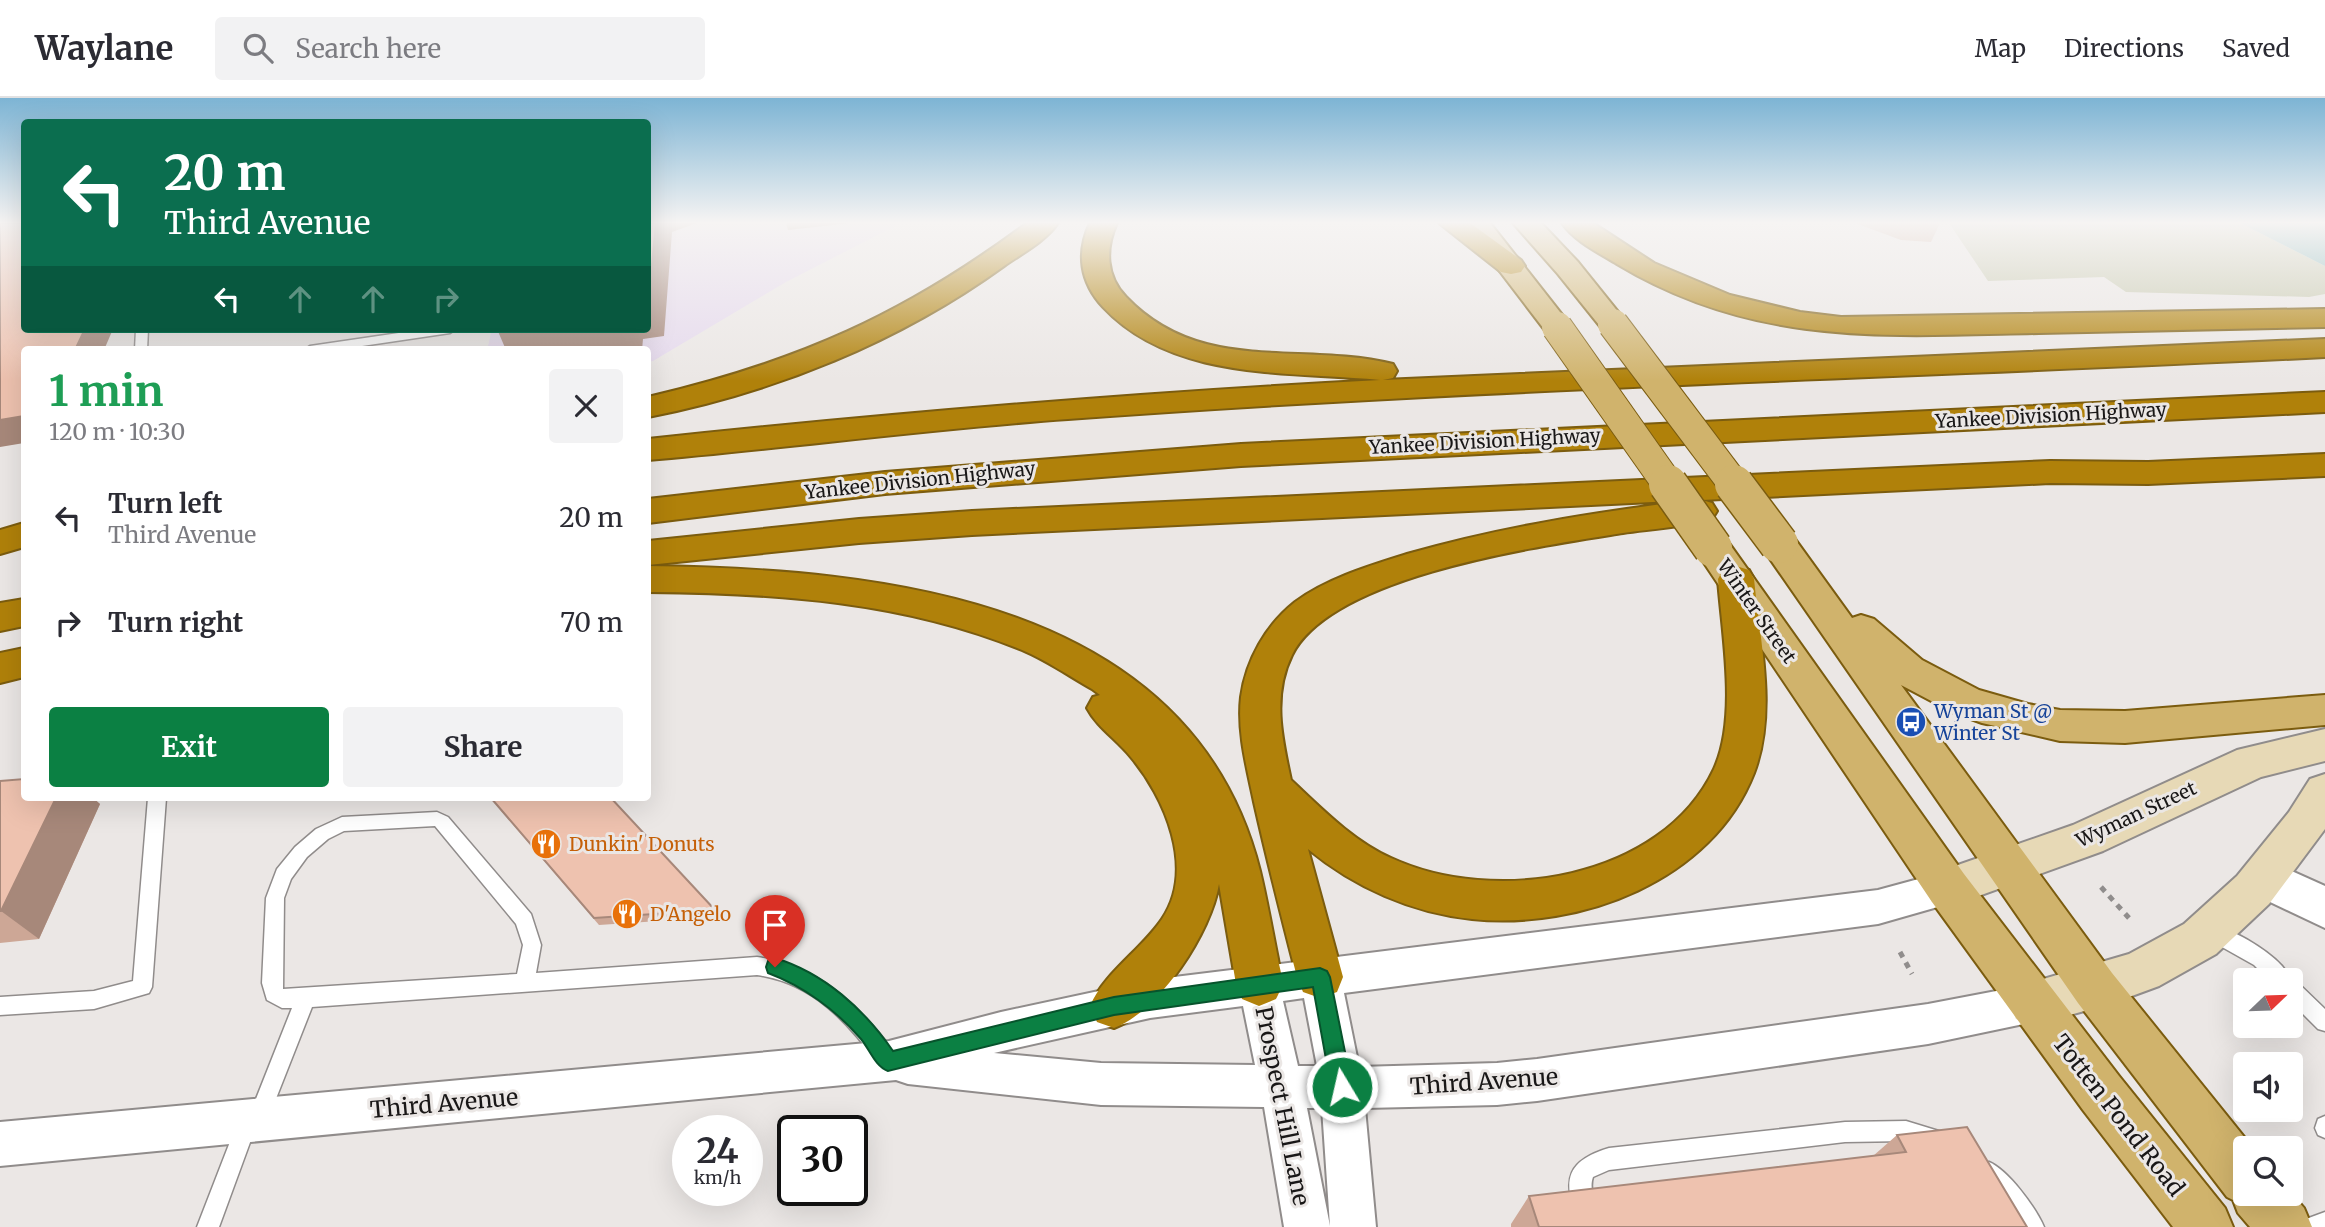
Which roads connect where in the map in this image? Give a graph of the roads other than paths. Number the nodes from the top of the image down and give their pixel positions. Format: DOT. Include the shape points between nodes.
graph roads {
  1 [pos="971,276"];
  2 [pos="1098,276"];
  3 [pos="1518,276"];
  4 [pos="1575,276"];
  5 [pos="1664,276"];
  6 [pos="2325,318"];
  7 [pos="423,333"];
  8 [pos="337,346"];
  9 [pos="2325,348"];
  10 [pos="1495,386"];
  11 [pos="2325,402"];
  12 [pos="651,406"];
  13 [pos="651,450"];
  14 [pos="2325,465"];
  15 [pos="2148,473"];
  16 [pos="651,511"];
  17 [pos="21,536"];
  18 [pos="0,542"];
  19 [pos="1787,544"];
  20 [pos="21,548"];
  21 [pos="0,552"];
  22 [pos="651,553"];
  23 [pos="1725,563"];
  24 [pos="651,579"];
  25 [pos="21,614"];
  26 [pos="0,617"];
  27 [pos="1038,641"];
  28 [pos="21,664"];
  29 [pos="0,668"];
  30 [pos="2325,710"];
  31 [pos="2325,745"];
  32 [pos="1273,789"];
  33 [pos="2325,791"];
  34 [pos="157,801"];
  35 [pos="2010,866"];
  36 [pos="2264,878"];
  37 [pos="1948,888"];
  38 [pos="2325,908"];
  39 [pos="2213,932"];
  40 [pos="2269,968"];
  41 [pos="1320,977"];
  42 [pos="525,983"];
  43 [pos="1259,984"];
  44 [pos="2095,988"];
  45 [pos="306,998"];
  46 [pos="2303,1001"];
  47 [pos="2034,1003"];
  48 [pos="0,1006"];
  49 [pos="1114,1006"];
  50 [pos="2325,1022"];
  51 [pos="888,1062"];
  52 [pos="1280,1086"];
  53 [pos="1342,1087"];
  54 [pos="253,1120"];
  55 [pos="0,1144"];
  56 [pos="2233,1164"];
  57 [pos="2267,1206"];
  58 [pos="1586,1216"];
  59 [pos="2325,1223"];
  60 [pos="208,1227"];
  61 [pos="1307,1227"];
  62 [pos="1353,1227"];
  63 [pos="2033,1227"];
  64 [pos="2206,1227"];
  65 [pos="2285,1227"];
  66 [pos="2314,1227"];
  1 -- 12 [label="highway" via="862,338 751,380"];
  2 -- 10 [label="highway" via="1120,309 1165,339 1198,351"];
  3 -- 23 [label="main road, Winter Street, bridge"];
  4 -- 19 [label="main road, bridge" via="1741,494 1785,532"];
  5 -- 6 [label="highway" via="1701,294 1771,316 1819,324 1882,327"];
  7 -- 8 [label="lane"];
  9 -- 10 [label="highway"];
  10 -- 13 [label="highway" via="1029,411"];
  11 -- 16 [label="highway, Yankee Division Highway" via="1168,458 922,479"];
  14 -- 15 [label="highway"];
  15 -- 22 [label="highway" via="2050,472 972,523"];
  15 -- 32 [label="highway" via="1837,496 1646,518 1490,544 1355,586 1315,607 1275,649 1261,711"];
  17 -- 18 [label="highway"];
  19 -- 30 [label="main road" via="1883,652 1935,686 1995,711 2090,728"];
  19 -- 35 [label="main road"];
  20 -- 21 [label="highway"];
  23 -- 32 [label="highway" via="1744,718 1733,773 1697,826 1668,851 1633,871 1573,893 1532,900 1488,902 1443,896 1357,862"];
  23 -- 37 [label="main road, Winter Street"];
  24 -- 27 [label="highway" via="769,583 852,592 948,611"];
  25 -- 26 [label="highway"];
  27 -- 43 [label="highway" via="1134,698 1169,731 1199,770 1229,838"];
  27 -- 49 [label="highway" via="1145,744 1167,776 1193,830 1198,875 1191,908 1174,938"];
  28 -- 29 [label="highway"];
  31 -- 35 [label="main road, Wyman Street" via="2252,762 2088,838"];
  32 -- 41 [label="highway"];
  33 -- 36 [label="main road"];
  34 -- 48 [label="lane" via="142,987 94,1000"];
  35 -- 37 [label="main road, Wyman Street"];
  35 -- 44 [label="main road"];
  36 -- 38 [label="street"];
  36 -- 39 [label="main road"];
  37 -- 41 [label="street, Third Avenue" via="1878,906"];
  37 -- 47 [label="main road, Winter Street"];
  39 -- 40 [label="lane"];
  39 -- 44 [label="main road" via="2158,965"];
  41 -- 43 [label="street, Third Avenue"];
  41 -- 53 [label="street"];
  42 -- 45 [label="lane"];
  42 -- 45 [label="lane" via="532,945 524,920 442,822 430,818 351,822 332,828 301,852 283,875 275,898 274,994 282,999"];
  42 -- 51 [label="lane" via="775,967 794,973 838,1004 869,1033"];
  43 -- 49 [label="street, Third Avenue"];
  43 -- 52 [label="street, Prospect Hill Lane"];
  44 -- 47 [label="main road"];
  44 -- 56 [label="main road"];
  45 -- 54 [label="lane"];
  46 -- 50 [label="lane"];
  47 -- 53 [label="street, Third Avenue" via="1928,1024 1537,1080 1478,1086"];
  47 -- 64 [label="main road, Totten Pond Road"];
  49 -- 51 [label="street, Third Avenue"];
  51 -- 52 [label="street, Third Avenue" via="1101,1084"];
  51 -- 54 [label="street, Third Avenue"];
  52 -- 53 [label="street, Third Avenue"];
  52 -- 61 [label="street, Prospect Hill Lane"];
  53 -- 62 [label="street"];
  54 -- 55 [label="street, Third Avenue"];
  54 -- 60 [label="lane"];
  57 -- 65 [label="main road"];
  58 -- 63 [label="lane" via="1580,1183 1584,1170 1609,1159 1886,1130 1928,1136 1965,1154 2004,1188"];
  59 -- 66 [label="lane"];
}
